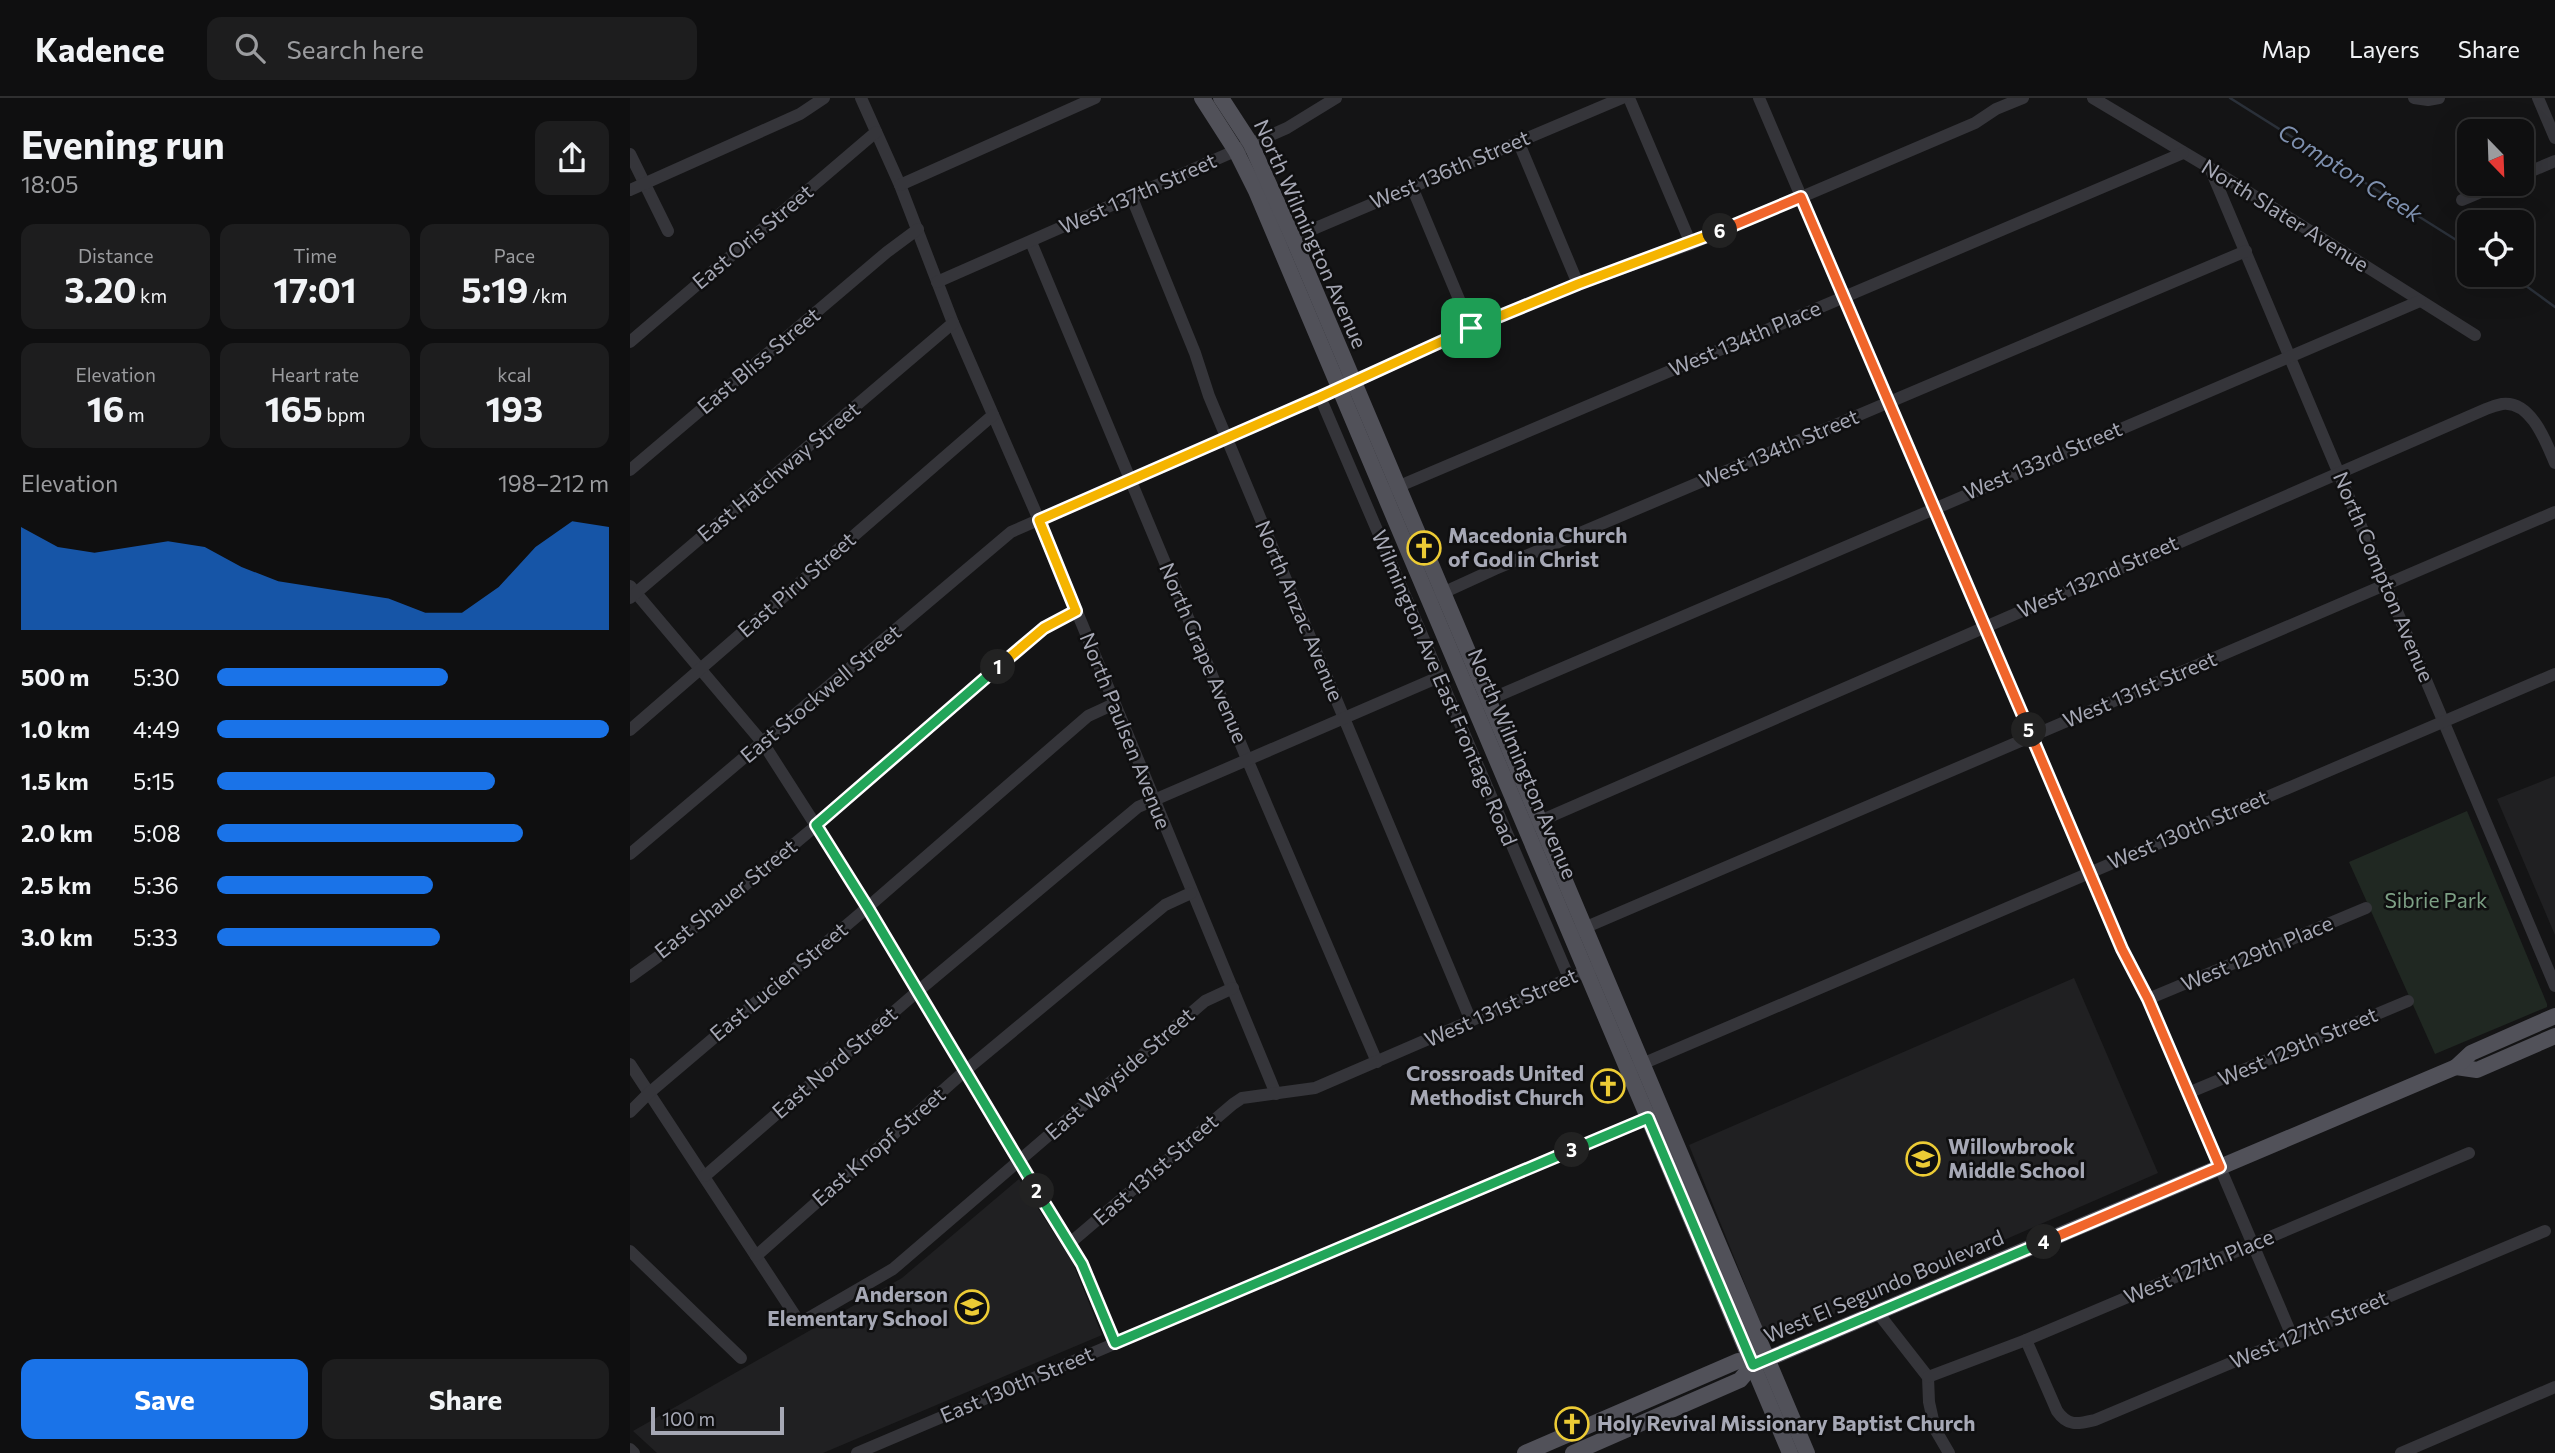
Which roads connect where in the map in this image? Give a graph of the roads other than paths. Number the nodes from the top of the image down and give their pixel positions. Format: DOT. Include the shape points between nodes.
graph roads {
  1 [pos="824,98"];
  2 [pos="861,98"];
  3 [pos="1095,98"];
  4 [pos="1202,98"];
  5 [pos="1221,98"];
  6 [pos="1336,98"];
  7 [pos="1622,98"];
  8 [pos="1629,98"];
  9 [pos="1759,98"];
  10 [pos="2023,98"];
  11 [pos="2093,98"];
  12 [pos="2439,98"];
  13 [pos="2538,98"];
  14 [pos="2417,99"];
  15 [pos="876,132"];
  16 [pos="2555,138"];
  17 [pos="1518,141"];
  18 [pos="1243,148"];
  19 [pos="2183,153"];
  20 [pos="630,154"];
  21 [pos="2555,161"];
  22 [pos="2210,168"];
  23 [pos="2534,170"];
  24 [pos="645,184"];
  25 [pos="900,185"];
  26 [pos="1412,187"];
  27 [pos="630,190"];
  28 [pos="2472,196"];
  29 [pos="1801,197"];
  30 [pos="1132,198"];
  31 [pos="2462,200"];
  32 [pos="918,229"];
  33 [pos="668,231"];
  34 [pos="1286,241"];
  35 [pos="1031,242"];
  36 [pos="1691,244"];
  37 [pos="2246,251"];
  38 [pos="936,282"];
  39 [pos="1578,284"];
  40 [pos="1844,297"];
  41 [pos="2420,301"];
  42 [pos="953,323"];
  43 [pos="1471,328"];
  44 [pos="2475,335"];
  45 [pos="630,342"];
  46 [pos="2290,356"];
  47 [pos="1346,384"];
  48 [pos="1320,397"];
  49 [pos="1889,403"];
  50 [pos="993,415"];
  51 [pos="1226,437"];
  52 [pos="2555,463"];
  53 [pos="630,470"];
  54 [pos="2339,472"];
  55 [pos="1130,480"];
  56 [pos="1390,489"];
  57 [pos="1934,508"];
  58 [pos="2555,512"];
  59 [pos="1039,520"];
  60 [pos="2386,585"];
  61 [pos="632,593"];
  62 [pos="1436,596"];
  63 [pos="1076,611"];
  64 [pos="1985,627"];
  65 [pos="700,669"];
  66 [pos="2555,674"];
  67 [pos="1439,677"];
  68 [pos="1481,702"];
  69 [pos="1114,704"];
  70 [pos="1343,717"];
  71 [pos="2444,722"];
  72 [pos="630,730"];
  73 [pos="2032,736"];
  74 [pos="763,743"];
  75 [pos="1247,759"];
  76 [pos="1153,799"];
  77 [pos="1532,824"];
  78 [pos="816,825"];
  79 [pos="630,854"];
  80 [pos="2090,872"];
  81 [pos="1191,892"];
  82 [pos="868,908"];
  83 [pos="2366,908"];
  84 [pos="1577,931"];
  85 [pos="1593,968"];
  86 [pos="630,977"];
  87 [pos="1569,978"];
  88 [pos="2555,986"];
  89 [pos="1233,988"];
  90 [pos="918,991"];
  91 [pos="2148,999"];
  92 [pos="2408,1001"];
  93 [pos="2555,1016"];
  94 [pos="1471,1021"];
  95 [pos="2555,1036"];
  96 [pos="1377,1062"];
  97 [pos="630,1064"];
  98 [pos="1635,1067"];
  99 [pos="2456,1068"];
  100 [pos="966,1070"];
  101 [pos="649,1093"];
  102 [pos="2188,1093"];
  103 [pos="1276,1094"];
  104 [pos="1242,1098"];
  105 [pos="630,1112"];
  106 [pos="1655,1115"];
  107 [pos="2469,1153"];
  108 [pos="1018,1161"];
  109 [pos="2220,1167"];
  110 [pos="705,1176"];
  111 [pos="2545,1231"];
  112 [pos="1070,1243"];
  113 [pos="2253,1244"];
  114 [pos="630,1251"];
  115 [pos="757,1256"];
  116 [pos="1878,1313"];
  117 [pos="2292,1336"];
  118 [pos="2026,1340"];
  119 [pos="1115,1343"];
  120 [pos="741,1358"];
  121 [pos="1761,1360"];
  122 [pos="1928,1377"];
  123 [pos="2555,1387"];
  124 [pos="630,1449"];
  125 [pos="634,1453"];
  126 [pos="857,1453"];
  127 [pos="1525,1453"];
  128 [pos="1573,1453"];
  129 [pos="1790,1453"];
  130 [pos="1807,1453"];
  131 [pos="1949,1453"];
  132 [pos="2401,1453"];
  1 -- 24 [label="street" via="800,114"];
  2 -- 15 [label="street, North Paulsen Avenue"];
  3 -- 25 [label="street"];
  4 -- 18 [label="main road, North Wilmington Avenue"];
  5 -- 18 [label="main road, North Wilmington Avenue"];
  6 -- 18 [label="street, West 137th Street"];
  7 -- 17 [label="street, West 136th Street"];
  8 -- 36 [label="street"];
  9 -- 29 [label="street"];
  10 -- 29 [label="street, East Stockwell Street"];
  11 -- 19 [label="street, North Slater Avenue"];
  12 -- 14 [label="street"];
  13 -- 16 [label="street"];
  15 -- 25 [label="street, North Paulsen Avenue"];
  15 -- 45 [label="street, East Oris Street"];
  17 -- 26 [label="street, West 136th Street"];
  17 -- 39 [label="street"];
  18 -- 30 [label="street, West 137th Street"];
  18 -- 34 [label="main road, North Wilmington Avenue"];
  19 -- 22 [label="street, North Slater Avenue"];
  19 -- 40 [label="street, West 134th Place"];
  20 -- 24 [label="street"];
  21 -- 23 [label="street"];
  22 -- 37 [label="street, North Compton Avenue"];
  22 -- 41 [label="street, North Slater Avenue"];
  24 -- 27 [label="street"];
  24 -- 33 [label="street"];
  25 -- 32 [label="street, North Paulsen Avenue"];
  26 -- 34 [label="street, West 136th Street"];
  26 -- 43 [label="street"];
  28 -- 31 [label="street"];
  29 -- 36 [label="street, East Stockwell Street"];
  29 -- 40 [label="street"];
  30 -- 35 [label="street, West 137th Street"];
  30 -- 51 [label="street, North Anzac Avenue"];
  32 -- 38 [label="street, North Paulsen Avenue"];
  32 -- 53 [label="street, East Bliss Street"];
  34 -- 47 [label="main road, North Wilmington Avenue"];
  35 -- 38 [label="street, West 137th Street"];
  35 -- 55 [label="street, North Grape Avenue"];
  36 -- 39 [label="street, East Stockwell Street"];
  37 -- 46 [label="street, North Compton Avenue"];
  37 -- 49 [label="street, West 134th Street"];
  38 -- 42 [label="street, North Paulsen Avenue"];
  39 -- 43 [label="street, East Stockwell Street"];
  40 -- 49 [label="street"];
  40 -- 56 [label="street, West 134th Place"];
  41 -- 44 [label="street, North Slater Avenue"];
  41 -- 46 [label="street, West 133rd Street"];
  42 -- 50 [label="street, North Paulsen Avenue"];
  42 -- 61 [label="street, East Hatchway Street"];
  43 -- 47 [label="street, East Stockwell Street"];
  46 -- 54 [label="street, North Compton Avenue"];
  46 -- 57 [label="street, West 133rd Street"];
  47 -- 48 [label="street, East Stockwell Street"];
  47 -- 56 [label="main road, North Wilmington Avenue"];
  48 -- 51 [label="street, East Stockwell Street"];
  48 -- 67 [label="street, Wilmington Ave East Frontage Road"];
  49 -- 57 [label="street"];
  49 -- 62 [label="street, West 134th Street"];
  50 -- 59 [label="street, North Paulsen Avenue"];
  50 -- 65 [label="street, East Piru Street"];
  51 -- 55 [label="street, East Stockwell Street"];
  51 -- 70 [label="street, North Anzac Avenue"];
  52 -- 54 [label="street, West 132nd Street" via="2529,416 2504,403"];
  54 -- 60 [label="street, North Compton Avenue"];
  54 -- 64 [label="street, West 132nd Street"];
  55 -- 59 [label="street, East Stockwell Street"];
  55 -- 75 [label="street, North Grape Avenue"];
  56 -- 62 [label="main road, North Wilmington Avenue"];
  57 -- 64 [label="street"];
  57 -- 68 [label="street, West 133rd Street"];
  58 -- 60 [label="street, West 131st Street"];
  59 -- 63 [label="street, North Paulsen Avenue"];
  59 -- 74 [label="street, East Stockwell Street" via="1011,532"];
  60 -- 71 [label="street, North Compton Avenue"];
  60 -- 73 [label="street, West 131st Street"];
  61 -- 65 [label="street"];
  62 -- 68 [label="main road, North Wilmington Avenue"];
  63 -- 69 [label="street, North Paulsen Avenue"];
  63 -- 78 [label="street, East Shauer Street" via="1044,628"];
  64 -- 73 [label="street"];
  64 -- 77 [label="street, West 132nd Street"];
  65 -- 72 [label="street, East Piru Street"];
  65 -- 74 [label="street"];
  66 -- 71 [label="street, West 130th Street"];
  67 -- 70 [label="street, East Nord Street"];
  67 -- 87 [label="street, Wilmington Ave East Frontage Road"];
  68 -- 77 [label="main road, North Wilmington Avenue"];
  69 -- 76 [label="street, North Paulsen Avenue"];
  69 -- 82 [label="street, East Lucien Street" via="1088,716"];
  70 -- 75 [label="street, East Nord Street"];
  70 -- 94 [label="street, North Anzac Avenue"];
  71 -- 80 [label="street, West 130th Street"];
  71 -- 88 [label="street, North Compton Avenue"];
  73 -- 80 [label="street"];
  73 -- 84 [label="street, West 131st Street"];
  74 -- 78 [label="street"];
  74 -- 79 [label="street, East Stockwell Street"];
  75 -- 76 [label="street, East Nord Street"];
  75 -- 96 [label="street, North Grape Avenue"];
  76 -- 81 [label="street, North Paulsen Avenue"];
  76 -- 90 [label="street, East Nord Street" via="1126,815"];
  77 -- 84 [label="main road, North Wilmington Avenue"];
  78 -- 82 [label="street"];
  78 -- 86 [label="street, East Shauer Street"];
  80 -- 91 [label="street"];
  80 -- 98 [label="street, West 130th Street"];
  81 -- 89 [label="street, North Paulsen Avenue"];
  81 -- 100 [label="street, East Knopf Street" via="1165,905"];
  82 -- 90 [label="street"];
  82 -- 101 [label="street, East Lucien Street"];
  83 -- 91 [label="street, West 129th Place"];
  84 -- 85 [label="main road, North Wilmington Avenue"];
  85 -- 87 [label="street, West 131st Street"];
  85 -- 98 [label="main road, North Wilmington Avenue"];
  87 -- 94 [label="street, West 131st Street"];
  89 -- 103 [label="street, North Paulsen Avenue"];
  89 -- 108 [label="street, East Wayside Street" via="1205,1001"];
  90 -- 100 [label="street"];
  90 -- 110 [label="street, East Nord Street"];
  91 -- 102 [label="street"];
  92 -- 102 [label="street, West 129th Street"];
  93 -- 99 [label="main road, West El Segundo Boulevard" via="2471,1053"];
  94 -- 96 [label="street, West 131st Street"];
  95 -- 99 [label="main road, West El Segundo Boulevard" via="2477,1070"];
  96 -- 103 [label="street, West 131st Street" via="1315,1088"];
  97 -- 101 [label="street"];
  98 -- 106 [label="main road, North Wilmington Avenue"];
  99 -- 109 [label="main road, West El Segundo Boulevard"];
  100 -- 108 [label="street"];
  100 -- 115 [label="street, East Knopf Street"];
  101 -- 105 [label="street, East Lucien Street"];
  101 -- 110 [label="street"];
  102 -- 109 [label="street"];
  103 -- 104 [label="street, West 131st Street"];
  104 -- 112 [label="street, East 131st Street"];
  106 -- 119 [label="street, East 130th Street"];
  106 -- 121 [label="main road, North Wilmington Avenue"];
  107 -- 113 [label="street, West 127th Place"];
  108 -- 112 [label="street"];
  108 -- 115 [label="street, East Wayside Street" via="893,1269 800,1324"];
  109 -- 113 [label="street"];
  109 -- 116 [label="main road, West El Segundo Boulevard"];
  110 -- 115 [label="street"];
  111 -- 117 [label="street, West 127th Street"];
  112 -- 119 [label="street"];
  113 -- 117 [label="street"];
  113 -- 118 [label="street, West 127th Place"];
  114 -- 120 [label="street"];
  116 -- 121 [label="main road, West El Segundo Boulevard"];
  116 -- 122 [label="street"];
  117 -- 118 [label="street, West 127th Street" via="2095,1420 2071,1424 2057,1412"];
  118 -- 122 [label="street, West 127th Place"];
  119 -- 126 [label="street, East 130th Street"];
  121 -- 127 [label="main road" via="1738,1361"];
  121 -- 128 [label="main road" via="1740,1380"];
  121 -- 129 [label="main road, North Wilmington Avenue"];
  121 -- 130 [label="main road"];
  122 -- 131 [label="street" via="1935,1429"];
  123 -- 132 [label="street"];
  124 -- 125 [label="street"];
}
